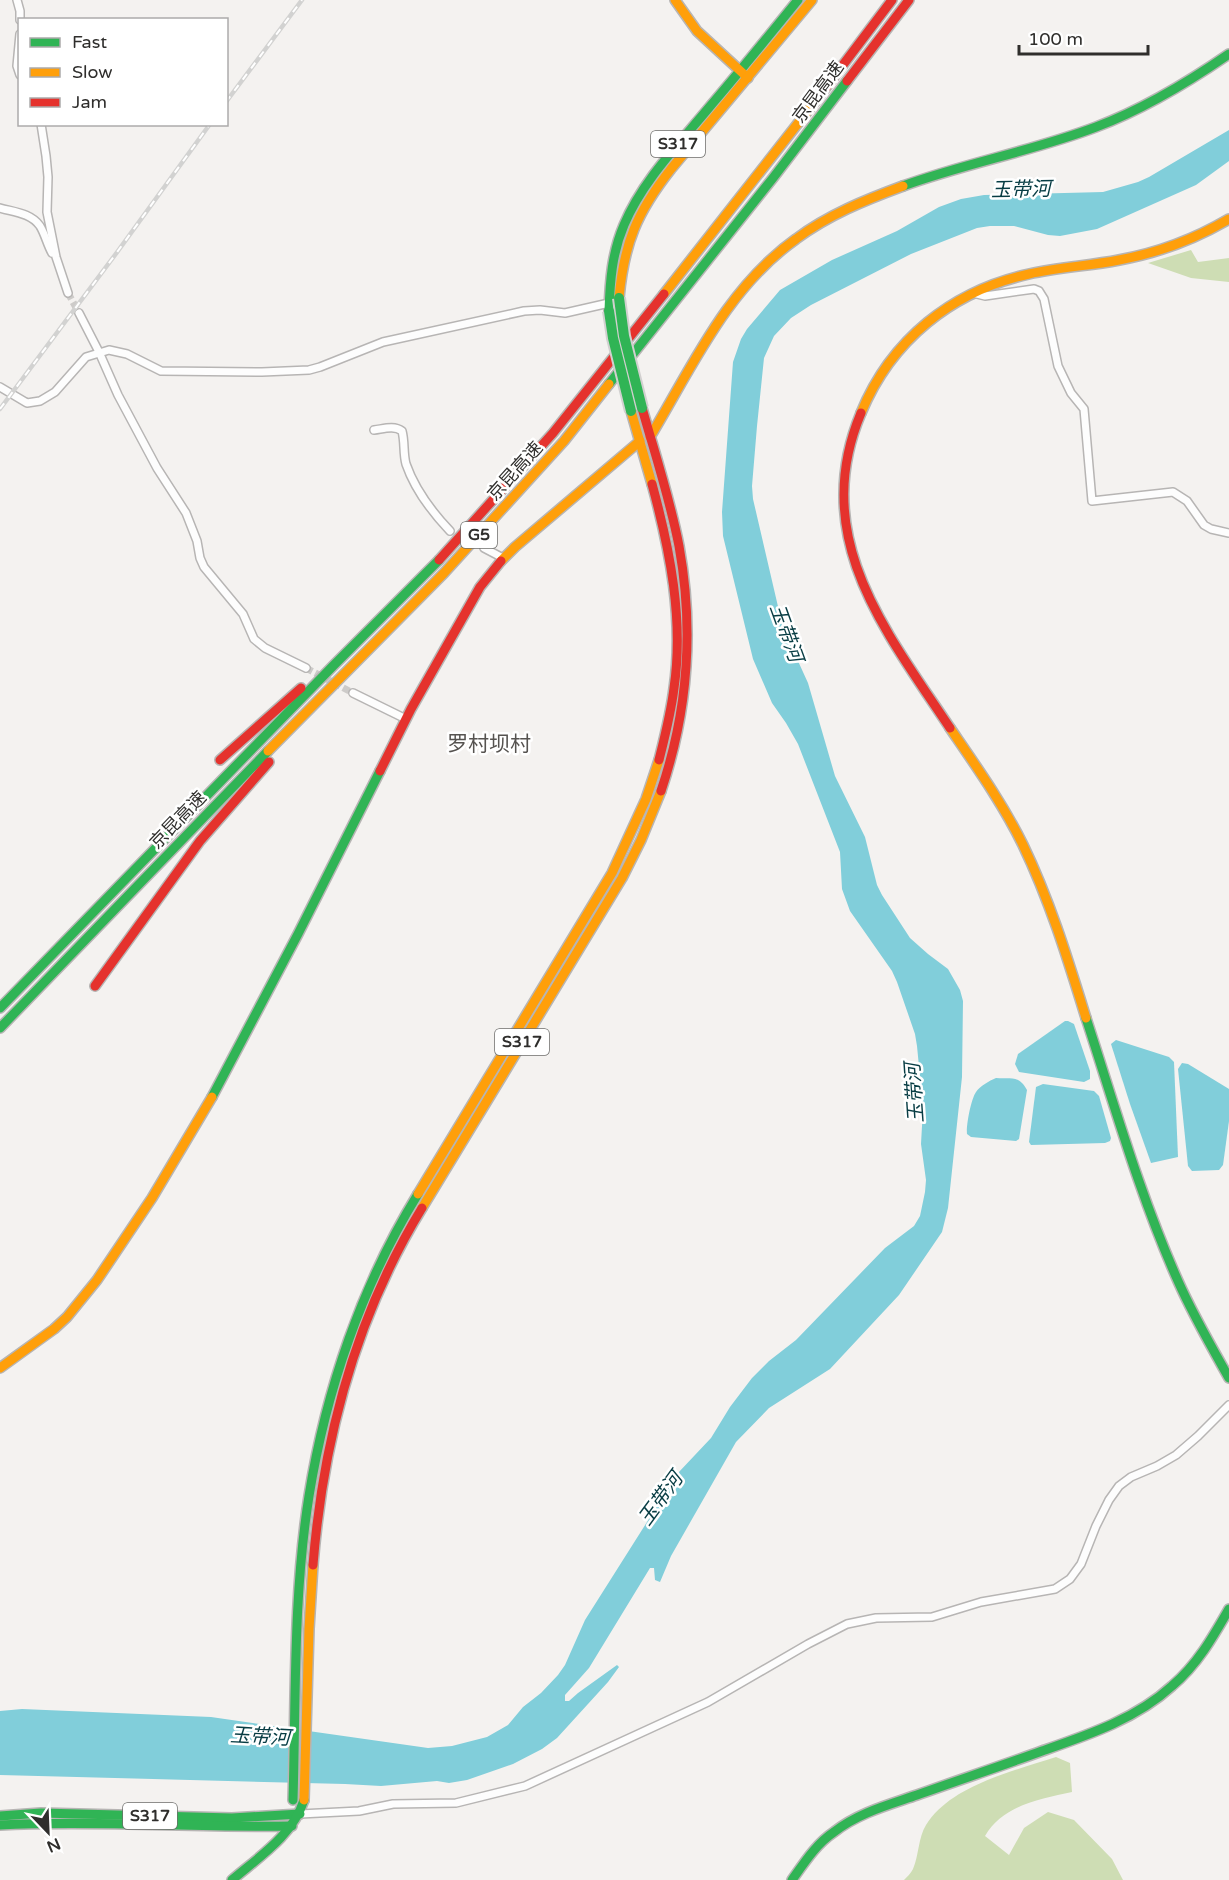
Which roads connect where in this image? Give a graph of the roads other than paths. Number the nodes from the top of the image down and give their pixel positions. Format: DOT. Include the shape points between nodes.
graph roads {
  1 [pos="17,0"];
  2 [pos="675,0"];
  3 [pos="798,0"];
  4 [pos="812,0"];
  5 [pos="892,0"];
  6 [pos="909,0"];
  7 [pos="20,18"];
  8 [pos="18,50"];
  9 [pos="1229,54"];
  10 [pos="18,70"];
  11 [pos="744,74"];
  12 [pos="41,126"];
  13 [pos="0,208"];
  14 [pos="1229,219"];
  15 [pos="56,257"];
  16 [pos="68,293"];
  17 [pos="971,293"];
  18 [pos="609,307"];
  19 [pos="79,313"];
  20 [pos="99,352"];
  21 [pos="0,387"];
  22 [pos="637,410"];
  23 [pos="374,430"];
  24 [pos="645,439"];
  25 [pos="450,531"];
  26 [pos="1229,533"];
  27 [pos="484,548"];
  28 [pos="503,558"];
  29 [pos="391,607"];
  30 [pos="358,660"];
  31 [pos="306,668"];
  32 [pos="353,693"];
  33 [pos="406,719"];
  34 [pos="220,760"];
  35 [pos="95,987"];
  36 [pos="0,1008"];
  37 [pos="0,1028"];
  38 [pos="0,1368"];
  39 [pos="1229,1378"];
  40 [pos="1229,1405"];
  41 [pos="1229,1610"];
  42 [pos="0,1816"];
  43 [pos="295,1818"];
  44 [pos="0,1826"];
  45 [pos="232,1880"];
  46 [pos="792,1880"];
  1 -- 7 [label="street"];
  2 -- 11 [label="main road" via="697,31"];
  3 -- 11 [label="main road, S317"];
  4 -- 11 [label="main road, S317"];
  5 -- 29 [label="main road, 京昆高速 / G5" via="554,433"];
  6 -- 30 [label="main road, 京昆高速 / G5" via="564,441 457,560"];
  8 -- 10 [label="street"];
  9 -- 24 [label="main road" via="1168,93 1096,127 871,197 807,231 763,266 734,299"];
  11 -- 18 [label="main road, S317" via="663,161 626,216 609,283"];
  11 -- 22 [label="main road, S317, bridge" via="645,205 628,244 619,298"];
  12 -- 15 [label="street" via="47,212"];
  13 -- 15 [label="street" via="29,216 39,224"];
  14 -- 17 [label="main road" via="1185,242 1145,255 1031,273"];
  15 -- 16 [label="street"];
  17 -- 26 [label="street" via="985,296 1034,289 1044,299 1058,366 1084,409 1092,501 1173,492 1187,501 1204,525"];
  17 -- 39 [label="main road" via="908,340 890,359 869,393 845,474 843,498 848,538 860,580 878,618 992,792 1027,853 1061,940 1161,1238 1192,1313"];
  18 -- 20 [label="street" via="565,313 524,311 374,344 321,367 300,370 161,371 116,350"];
  18 -- 22 [label="main road, S317, bridge" via="617,356"];
  19 -- 20 [label="street"];
  20 -- 21 [label="street" via="86,357 55,392 40,401 27,403"];
  20 -- 31 [label="street" via="157,468 186,513 204,567 243,614 254,639"];
  22 -- 24 [label="main road, S317"];
  23 -- 25 [label="street" via="402,431 406,464 418,490"];
  24 -- 28 [label="main road"];
  24 -- 43 [label="main road, S317" via="675,601 676,675 663,751 650,790 612,873 409,1208 362,1306 335,1378 308,1497 301,1577 299,1800 303,1810"];
  27 -- 28 [label="street"];
  28 -- 33 [label="main road" via="480,587"];
  29 -- 34 [label="main road"];
  29 -- 36 [label="main road, 京昆高速 / G5"];
  30 -- 35 [label="main road" via="200,841"];
  30 -- 37 [label="main road, 京昆高速 / G5"];
  32 -- 33 [label="street"];
  33 -- 38 [label="main road" via="212,1097 152,1198 67,1317"];
  40 -- 43 [label="street" via="1176,1455 1119,1486 1096,1526 1081,1564 1070,1579 1055,1589 981,1602 932,1617 876,1618 847,1624 708,1702 525,1786 456,1803 393,1804"];
  41 -- 46 [label="main road" via="1185,1675 1135,1714 1092,1734 849,1822 821,1842"];
  42 -- 43 [label="main road, S317" via="52,1813"];
  43 -- 44 [label="main road, S317" via="232,1827 41,1823"];
  43 -- 45 [label="main road"];
}
